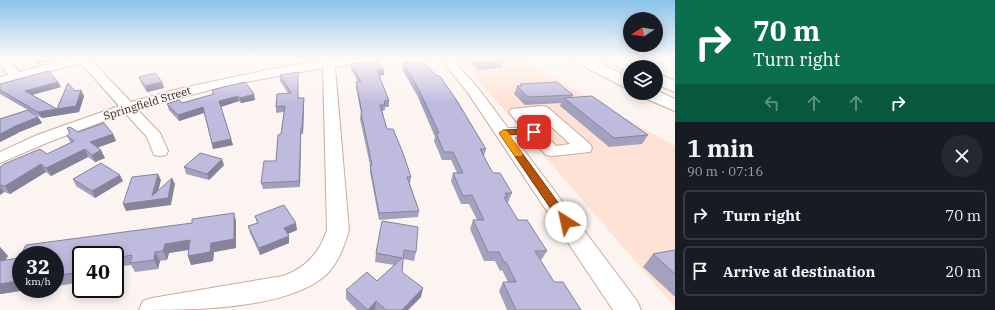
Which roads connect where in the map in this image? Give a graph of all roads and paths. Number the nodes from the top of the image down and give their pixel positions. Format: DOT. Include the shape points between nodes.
graph roads {
  1 [pos="13,73"];
  2 [pos="29,73"];
  3 [pos="97,73"];
  4 [pos="263,73"];
  5 [pos="330,73"];
  6 [pos="459,73"];
  7 [pos="609,73"];
  8 [pos="16,77"];
  9 [pos="623,80"];
  10 [pos="0,81"];
  11 [pos="663,81"];
  12 [pos="675,87"];
  13 [pos="663,100"];
  14 [pos="675,106"];
  15 [pos="129,108"];
  16 [pos="534,132"];
  17 [pos="503,133"];
  18 [pos="160,150"];
  19 [pos="0,158"];
  20 [pos="152,310"];
  21 [pos="628,310"];
  1 -- 8 [label="street"];
  2 -- 8 [label="street"];
  3 -- 15 [label="street"];
  4 -- 15 [label="street, Springfield Street"];
  5 -- 20 [label="street" via="338,230 333,248 323,262 310,274 292,283"];
  6 -- 17 [label="street"];
  7 -- 9 [label="highway"];
  8 -- 10 [label="street"];
  11 -- 12 [label="highway"];
  13 -- 14 [label="highway"];
  15 -- 18 [label="street" via="154,136"];
  15 -- 19 [label="street, Springfield Street" via="64,130"];
  16 -- 17 [label="street"];
  17 -- 21 [label="street"];
}
